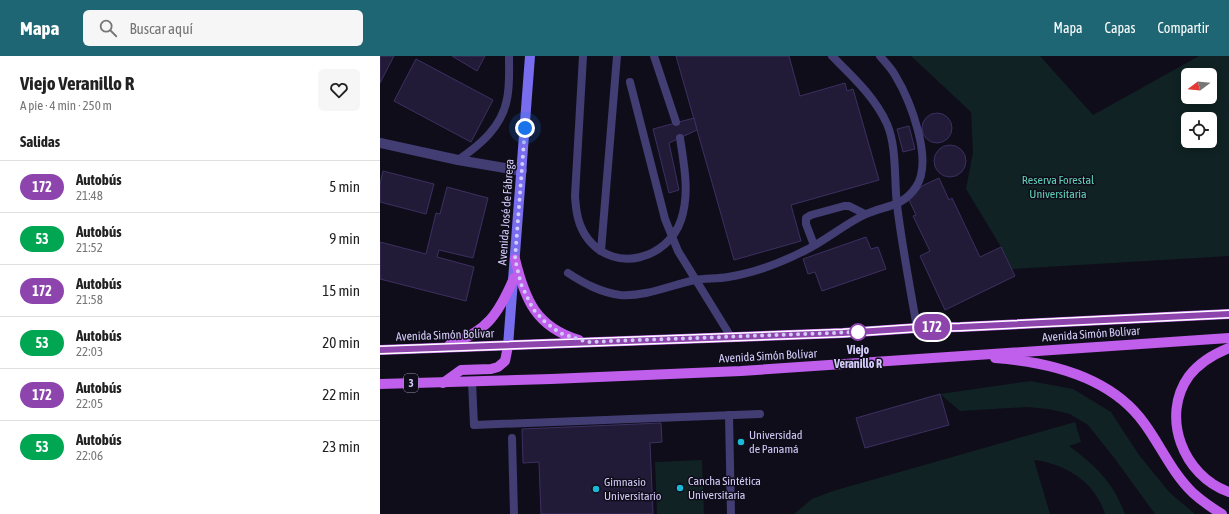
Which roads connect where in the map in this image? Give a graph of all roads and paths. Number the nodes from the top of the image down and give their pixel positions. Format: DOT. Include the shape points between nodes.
graph roads {
  1 [pos="509,56"];
  2 [pos="530,56"];
  3 [pos="583,56"];
  4 [pos="617,56"];
  5 [pos="654,56"];
  6 [pos="832,56"];
  7 [pos="880,56"];
  8 [pos="630,82"];
  9 [pos="676,122"];
  10 [pos="680,138"];
  11 [pos="380,143"];
  12 [pos="458,160"];
  13 [pos="522,171"];
  14 [pos="897,204"];
  15 [pos="865,214"];
  16 [pos="672,238"];
  17 [pos="814,245"];
  18 [pos="601,251"];
  19 [pos="515,259"];
  20 [pos="568,273"];
  21 [pos="514,278"];
  22 [pos="696,280"];
  23 [pos="1229,314"];
  24 [pos="917,328"];
  25 [pos="731,337"];
  26 [pos="1229,338"];
  27 [pos="587,342"];
  28 [pos="508,346"];
  29 [pos="440,348"];
  30 [pos="1229,348"];
  31 [pos="380,350"];
  32 [pos="957,355"];
  33 [pos="472,382"];
  34 [pos="443,383"];
  35 [pos="380,384"];
  36 [pos="760,414"];
  37 [pos="729,415"];
  38 [pos="512,438"];
  39 [pos="1229,492"];
  40 [pos="514,514"];
  41 [pos="731,514"];
  42 [pos="1222,514"];
  1 -- 12 [label="lane" via="508,98 505,110 491,134"];
  2 -- 13 [label="street, Avenida José de Fábrega"];
  3 -- 18 [label="lane" via="574,196 580,228 588,240"];
  4 -- 18 [label="lane"];
  5 -- 9 [label="lane"];
  6 -- 14 [label="lane" via="866,92 887,124 893,148"];
  7 -- 14 [label="lane" via="895,74 912,111 923,156 923,172 917,186"];
  8 -- 16 [label="lane" via="658,200"];
  10 -- 16 [label="lane" via="686,172 686,198 681,220"];
  11 -- 12 [label="street"];
  12 -- 13 [label="street"];
  13 -- 19 [label="street, Avenida José de Fábrega"];
  14 -- 15 [label="lane"];
  14 -- 24 [label="lane"];
  15 -- 17 [label="lane"];
  15 -- 17 [label="lane" via="849,206 811,214 806,218 806,224"];
  16 -- 18 [label="lane" via="654,252 640,258 626,260"];
  16 -- 22 [label="lane"];
  17 -- 22 [label="lane" via="804,252 756,272 727,278"];
  19 -- 21 [label="street, Avenida José de Fábrega"];
  19 -- 27 [label="main road" via="524,292 539,316 560,333"];
  20 -- 22 [label="lane" via="603,292 623,295 644,293"];
  21 -- 28 [label="street, Avenida José de Fábrega"];
  21 -- 29 [label="main road" via="500,307 487,324 470,337"];
  22 -- 25 [label="lane"];
  23 -- 24 [label="main road, Avenida Simón Bolívar"];
  24 -- 25 [label="main road, Avenida Simón Bolívar"];
  25 -- 27 [label="main road, Avenida Simón Bolívar"];
  26 -- 32 [label="main road, Avenida Simón Bolívar / 3"];
  27 -- 28 [label="main road, Avenida Simón Bolívar"];
  28 -- 29 [label="main road, Avenida Simón Bolívar"];
  28 -- 34 [label="main road" via="505,361 498,367 461,370"];
  29 -- 31 [label="main road, Avenida Simón Bolívar"];
  30 -- 39 [label="main road" via="1200,364 1188,377 1181,391 1176,416 1178,436 1191,465 1215,486"];
  32 -- 33 [label="main road, Avenida Simón Bolívar / 3" via="756,370"];
  32 -- 42 [label="main road" via="1045,366 1081,376 1110,390 1144,422 1192,492"];
  33 -- 34 [label="main road, Avenida Simón Bolívar / 3"];
  33 -- 37 [label="lane" via="474,425"];
  34 -- 35 [label="main road, Avenida Simón Bolívar / 3"];
  36 -- 37 [label="lane"];
  37 -- 41 [label="lane"];
  38 -- 40 [label="lane"];
}
